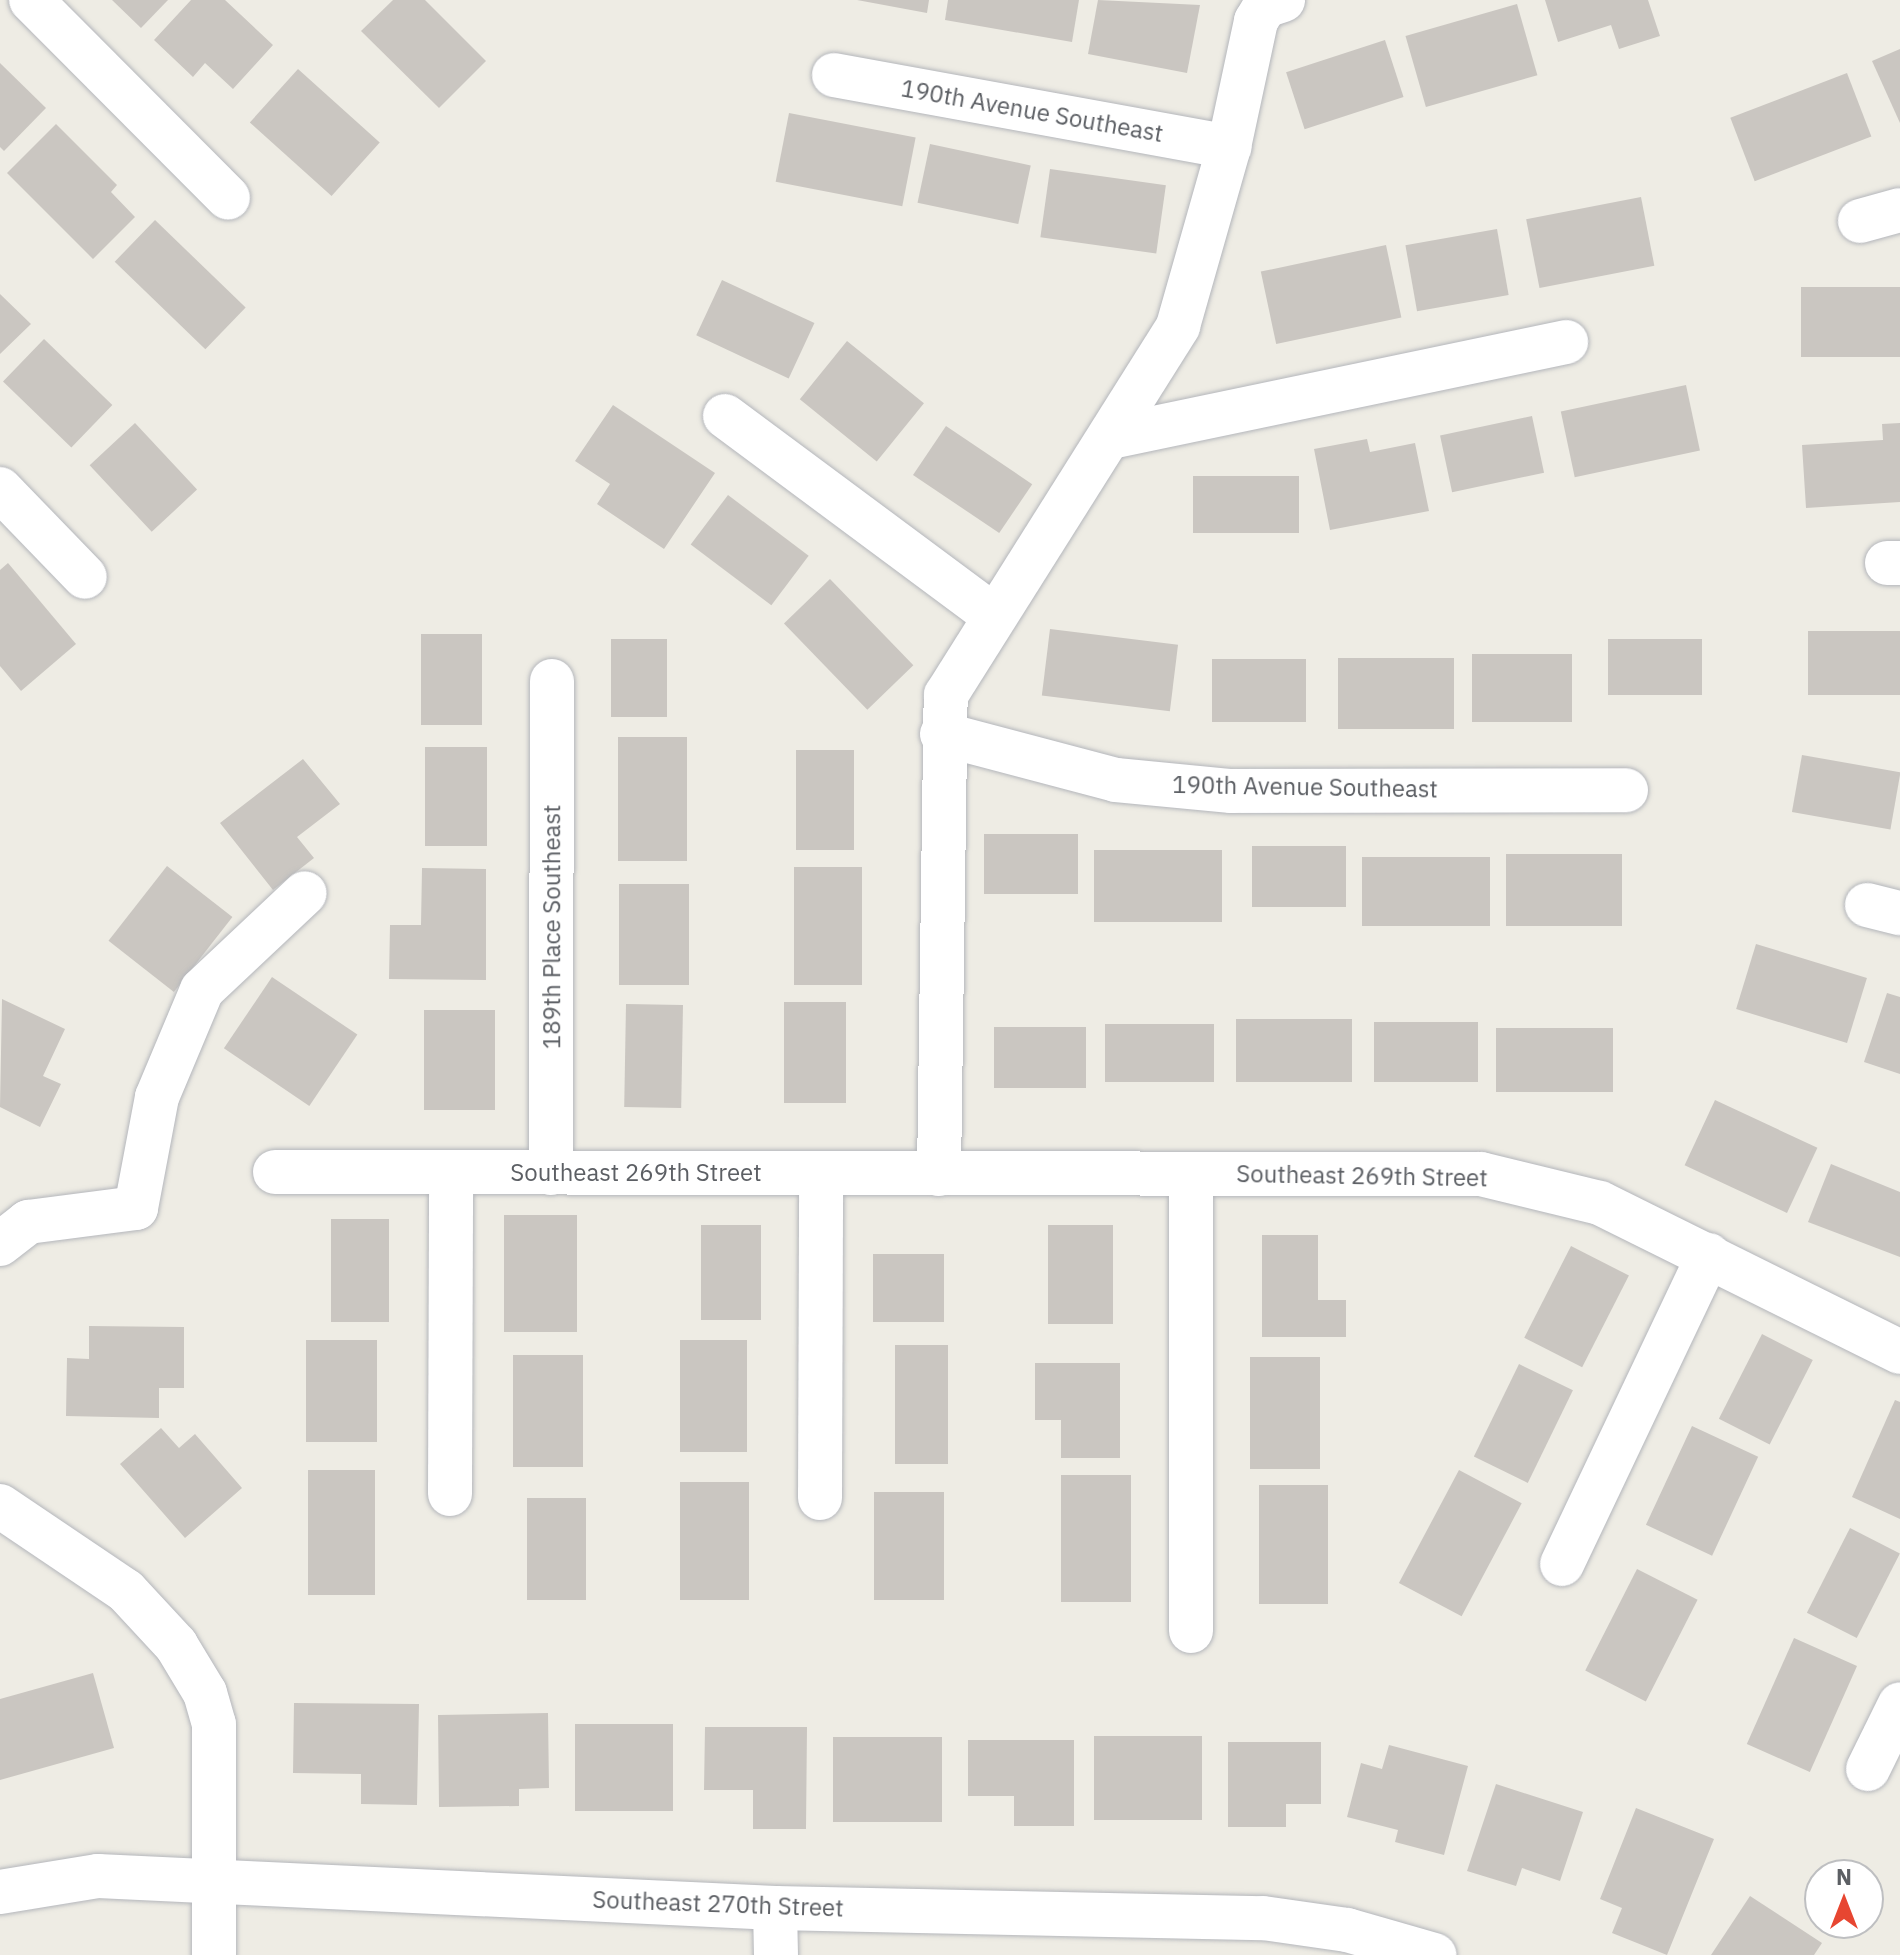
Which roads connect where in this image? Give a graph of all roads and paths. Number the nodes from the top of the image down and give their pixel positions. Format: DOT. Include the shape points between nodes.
graph roads {
  1 [pos="31,0"];
  2 [pos="1274,3"];
  3 [pos="834,75"];
  4 [pos="1229,147"];
  5 [pos="228,198"];
  6 [pos="1566,342"];
  7 [pos="725,416"];
  8 [pos="1111,437"];
  9 [pos="0,489"];
  10 [pos="85,577"];
  11 [pos="994,616"];
  12 [pos="552,681"];
  13 [pos="942,734"];
  14 [pos="1626,790"];
  15 [pos="305,893"];
  16 [pos="275,1172"];
  17 [pos="451,1173"];
  18 [pos="551,1173"];
  19 [pos="821,1174"];
  20 [pos="939,1174"];
  21 [pos="1191,1174"];
  22 [pos="0,1244"];
  23 [pos="1709,1255"];
  24 [pos="1900,1352"];
  25 [pos="450,1494"];
  26 [pos="820,1498"];
  27 [pos="0,1506"];
  28 [pos="1562,1564"];
  29 [pos="1191,1631"];
  30 [pos="1900,1704"];
  31 [pos="1868,1769"];
  32 [pos="214,1879"];
  33 [pos="0,1892"];
  34 [pos="775,1908"];
  35 [pos="214,1955"];
  36 [pos="776,1955"];
  37 [pos="1434,1955"];
  1 -- 5 [label="street"];
  2 -- 4 [label="street"];
  3 -- 4 [label="street, 190th Avenue Southeast"];
  4 -- 8 [label="street" via="1178,326"];
  6 -- 8 [label="street"];
  7 -- 11 [label="street"];
  8 -- 11 [label="street"];
  9 -- 10 [label="street"];
  11 -- 13 [label="street" via="946,695"];
  12 -- 18 [label="street, 189th Place Southeast"];
  13 -- 14 [label="street, 190th Avenue Southeast" via="1116,780 1231,791"];
  13 -- 20 [label="street"];
  15 -- 22 [label="street" via="202,990 157,1097 136,1208 28,1222"];
  16 -- 17 [label="street, Southeast 269th Street"];
  17 -- 18 [label="street, Southeast 269th Street"];
  17 -- 25 [label="street"];
  18 -- 19 [label="street, Southeast 269th Street"];
  19 -- 20 [label="street, Southeast 269th Street"];
  19 -- 26 [label="street"];
  20 -- 21 [label="street, Southeast 269th Street"];
  21 -- 23 [label="street, Southeast 269th Street" via="1481,1174 1600,1203"];
  21 -- 29 [label="street"];
  23 -- 24 [label="street, Southeast 269th Street"];
  23 -- 28 [label="street"];
  27 -- 32 [label="street" via="126,1591 176,1645 205,1693 214,1724"];
  30 -- 31 [label="street"];
  32 -- 33 [label="street, Southeast 270th Street" via="98,1876"];
  32 -- 34 [label="street, Southeast 270th Street"];
  32 -- 35 [label="street"];
  34 -- 36 [label="street"];
  34 -- 37 [label="street, Southeast 270th Street" via="1263,1918 1347,1930"];
}
